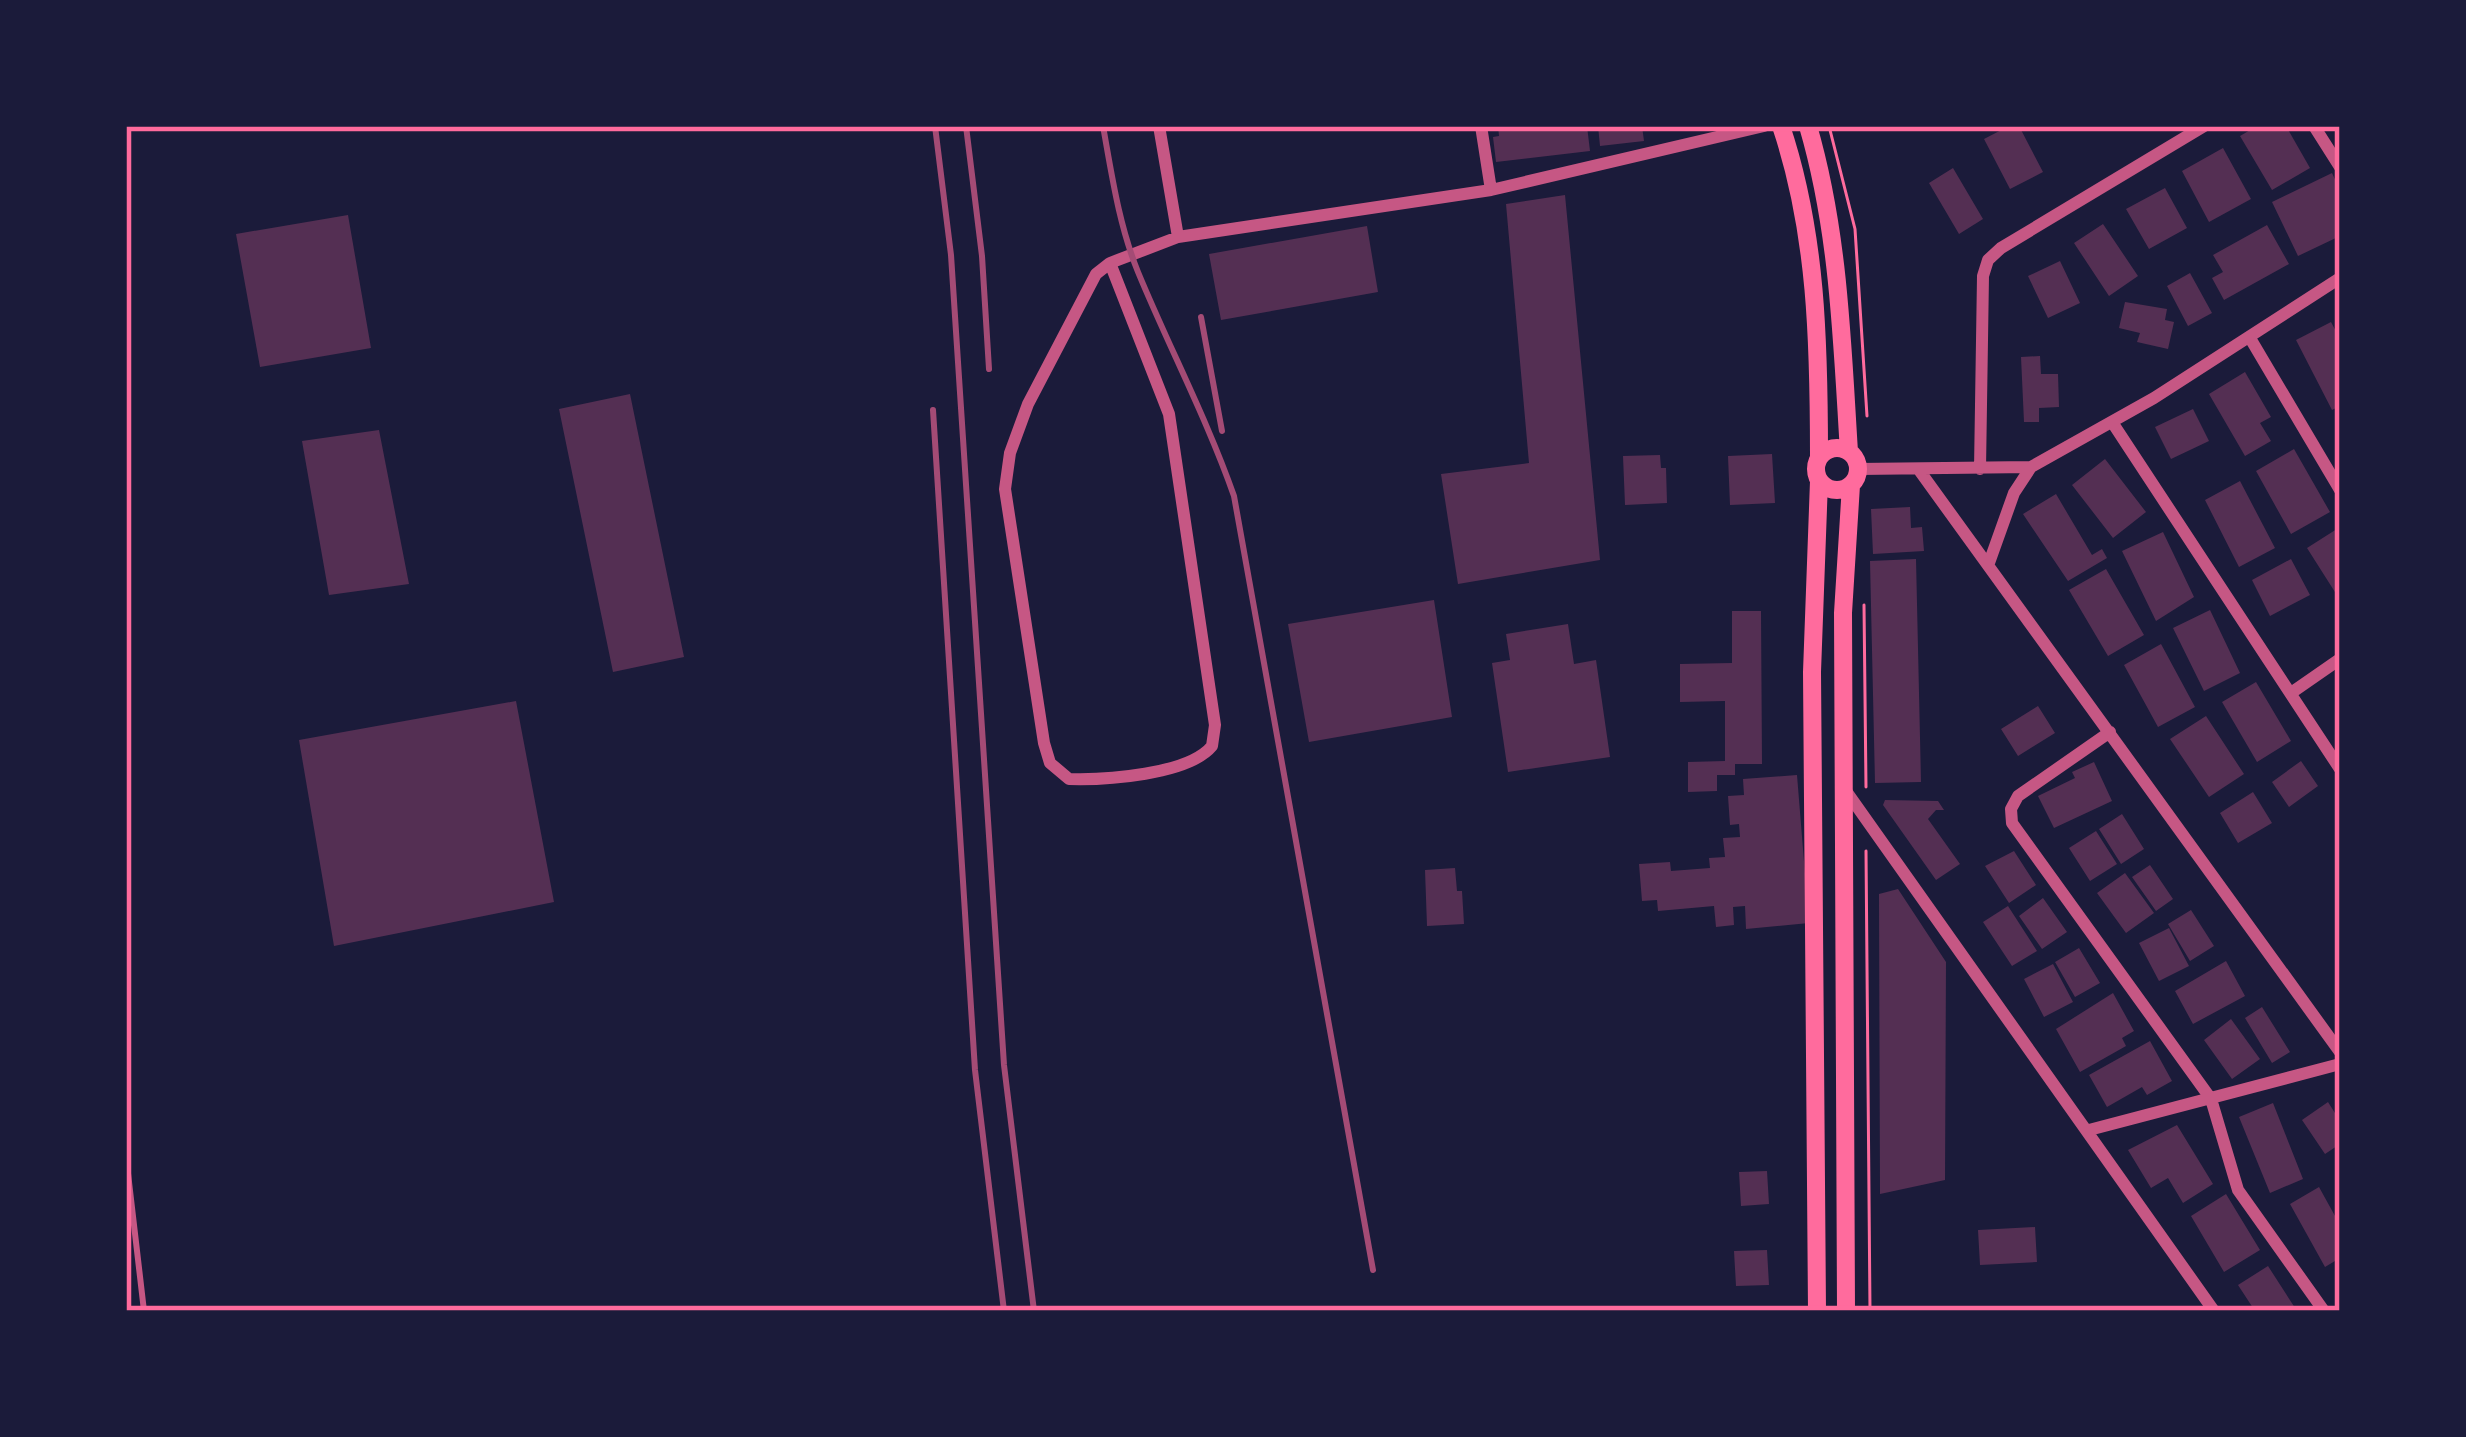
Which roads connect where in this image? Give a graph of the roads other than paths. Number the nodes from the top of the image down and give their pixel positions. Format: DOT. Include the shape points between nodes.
graph roads {
  1 [pos="1159,126"];
  2 [pos="1480,126"];
  3 [pos="1764,126"];
  4 [pos="1781,126"];
  5 [pos="1808,126"];
  6 [pos="2204,126"];
  7 [pos="2314,126"];
  8 [pos="2340,167"];
  9 [pos="1491,190"];
  10 [pos="1178,237"];
  11 [pos="1110,262"];
  12 [pos="2340,278"];
  13 [pos="2250,338"];
  14 [pos="2112,422"];
  15 [pos="1819,457"];
  16 [pos="2031,467"];
  17 [pos="1853,469"];
  18 [pos="1980,469"];
  19 [pos="1919,470"];
  20 [pos="1819,482"];
  21 [pos="2340,490"];
  22 [pos="1989,563"];
  23 [pos="2340,659"];
  24 [pos="2291,693"];
  25 [pos="2110,732"];
  26 [pos="2340,769"];
  27 [pos="1845,790"];
  28 [pos="2340,1052"];
  29 [pos="2340,1064"];
  30 [pos="2211,1100"];
  31 [pos="2089,1130"];
  32 [pos="126,1156"];
  33 [pos="144,1311"];
  34 [pos="1817,1311"];
  35 [pos="1846,1311"];
  36 [pos="2214,1311"];
  37 [pos="2324,1311"];
  1 -- 10 [label="street"];
  2 -- 9 [label="street"];
  3 -- 9 [label="street"];
  4 -- 15 [label="main road" via="1810,246"];
  5 -- 17 [label="main road" via="1835,251"];
  6 -- 18 [label="street" via="1988,260"];
  7 -- 8 [label="street"];
  9 -- 10 [label="street"];
  10 -- 11 [label="street"];
  11 -- 11 [label="street" via="1083,293 1028,404 1006,471 1044,743 1050,763 1069,778 1141,774 1193,760 1212,746 1215,725 1169,414"];
  12 -- 13 [label="street"];
  13 -- 14 [label="street"];
  13 -- 21 [label="street"];
  14 -- 16 [label="street"];
  14 -- 24 [label="street"];
  15 -- 17 [label="main road" via="1830,448"];
  15 -- 20 [label="main road"];
  16 -- 18 [label="street"];
  16 -- 22 [label="street"];
  17 -- 19 [label="street"];
  17 -- 20 [label="main road" via="1834,491"];
  17 -- 27 [label="main road" via="1843,613"];
  18 -- 19 [label="street"];
  19 -- 22 [label="street"];
  20 -- 34 [label="main road" via="1812,672"];
  22 -- 25 [label="street"];
  23 -- 24 [label="street"];
  24 -- 26 [label="street"];
  25 -- 28 [label="street"];
  25 -- 30 [label="street" via="2018,796 2010,815"];
  27 -- 31 [label="street"];
  27 -- 35 [label="main road"];
  29 -- 30 [label="street"];
  30 -- 31 [label="street"];
  30 -- 37 [label="street" via="2238,1190"];
  31 -- 36 [label="street"];
  32 -- 33 [label="lane"];
}
